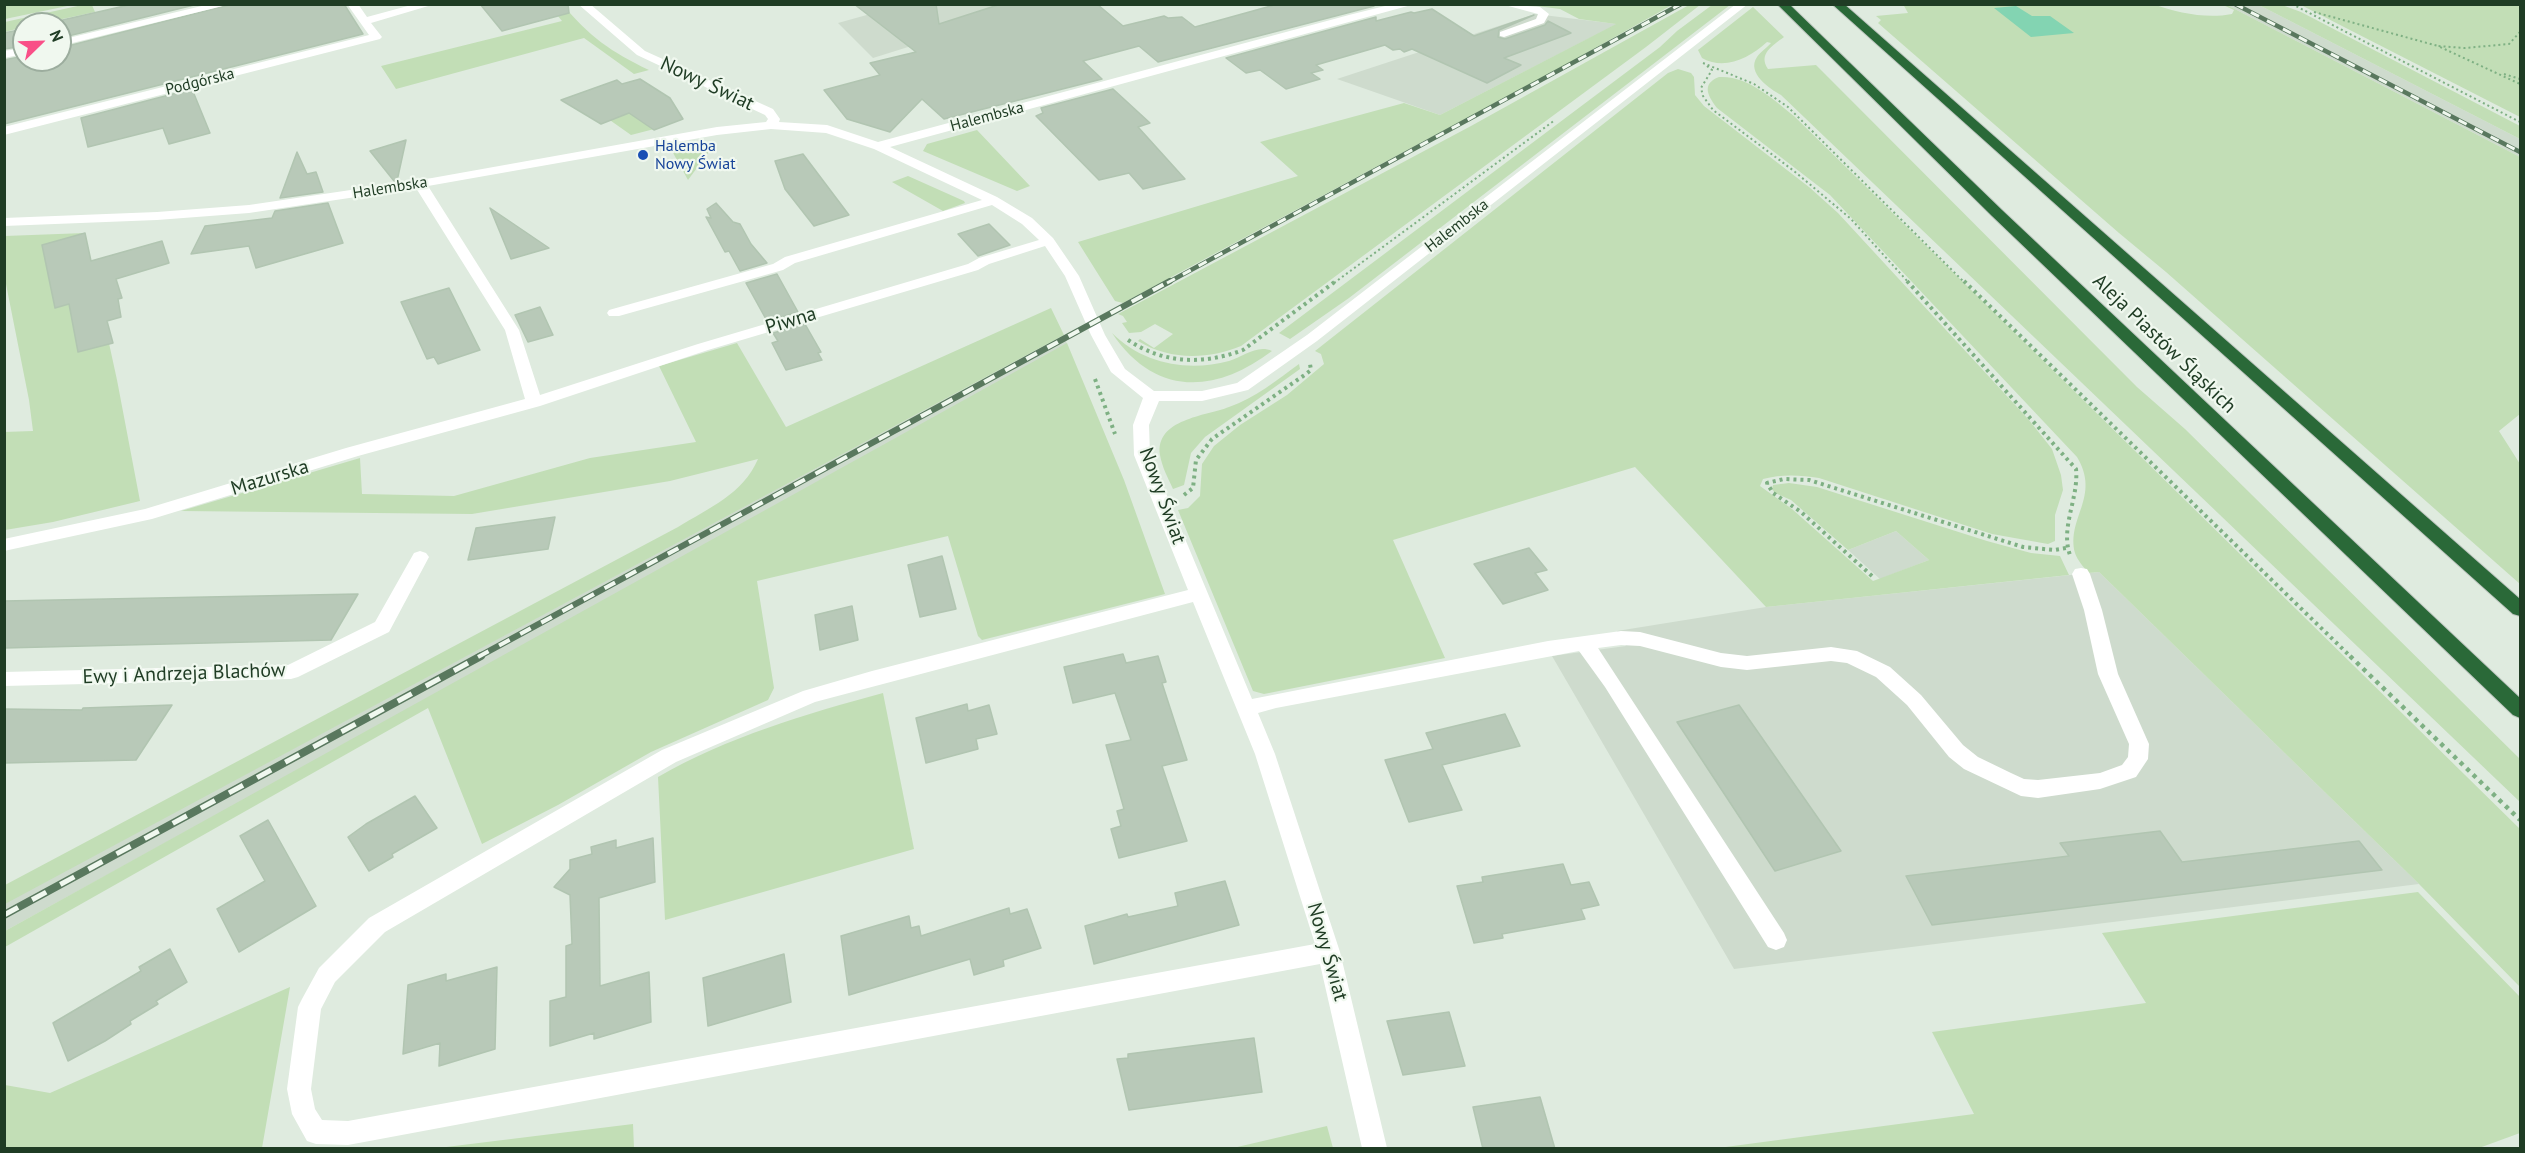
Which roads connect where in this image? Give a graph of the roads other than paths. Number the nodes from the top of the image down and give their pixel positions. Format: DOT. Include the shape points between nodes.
graph roads {
  1 [pos="226,4"];
  2 [pos="352,4"];
  3 [pos="430,4"];
  4 [pos="583,4"];
  5 [pos="1410,4"];
  6 [pos="1506,4"];
  7 [pos="1743,4"];
  8 [pos="1782,4"];
  9 [pos="1837,4"];
  10 [pos="364,21"];
  11 [pos="1504,34"];
  12 [pos="72,40"];
  13 [pos="771,125"];
  14 [pos="4,131"];
  15 [pos="878,146"];
  16 [pos="420,184"];
  17 [pos="992,200"];
  18 [pos="4,222"];
  19 [pos="1048,241"];
  20 [pos="614,313"];
  21 [pos="1150,396"];
  22 [pos="534,402"];
  23 [pos="4,544"];
  24 [pos="420,557"];
  25 [pos="2081,573"];
  26 [pos="1198,594"];
  27 [pos="2520,609"];
  28 [pos="1584,643"];
  29 [pos="4,680"];
  30 [pos="1246,708"];
  31 [pos="2520,710"];
  32 [pos="1776,940"];
  33 [pos="1329,952"];
  34 [pos="1375,1149"];
  1 -- 12 [label="street"];
  2 -- 10 [label="street, Podgórska"];
  3 -- 10 [label="street"];
  4 -- 13 [label="street, Nowy Świat" via="641,53 769,112 774,119"];
  5 -- 15 [label="street, Halembska"];
  6 -- 11 [label="street" via="1544,14 1540,21"];
  7 -- 21 [label="street, Halembska" via="1312,338 1242,387 1202,396"];
  8 -- 31 [label="highway, Aleja Piastów Śląskich"];
  9 -- 27 [label="highway, Aleja Piastów Śląskich"];
  10 -- 14 [label="street, Podgórska" via="376,37"];
  13 -- 15 [label="street, Nowy Świat" via="827,129"];
  13 -- 16 [label="street, Halembska" via="717,130"];
  15 -- 17 [label="street, Nowy Świat"];
  16 -- 18 [label="street, Halembska" via="210,213"];
  16 -- 22 [label="street" via="512,330"];
  17 -- 19 [label="street, Nowy Świat" via="1028,221"];
  17 -- 20 [label="street"];
  19 -- 21 [label="street, Nowy Świat" via="1072,276 1119,372"];
  19 -- 22 [label="street, Piwna"];
  21 -- 26 [label="street, Nowy Świat" via="1141,425 1142,455"];
  22 -- 23 [label="street, Mazurska" via="352,452 146,516"];
  24 -- 29 [label="street, Ewy i Andrzeja Blachów" via="382,627 291,672"];
  25 -- 28 [label="street" via="2108,674 2139,744 2138,759 2129,771 2100,781 2038,789 2021,787 1987,771 1956,751 1898,684 1883,672 1850,657 1831,654 1747,663 1640,639"];
  26 -- 30 [label="street, Nowy Świat"];
  26 -- 33 [label="street" via="872,678 770,712 669,756 377,925 327,975 310,1007 299,1089 304,1114 316,1132 348,1133"];
  28 -- 30 [label="street"];
  28 -- 32 [label="street"];
  30 -- 33 [label="street, Nowy Świat"];
  33 -- 34 [label="street, Nowy Świat"];
}
